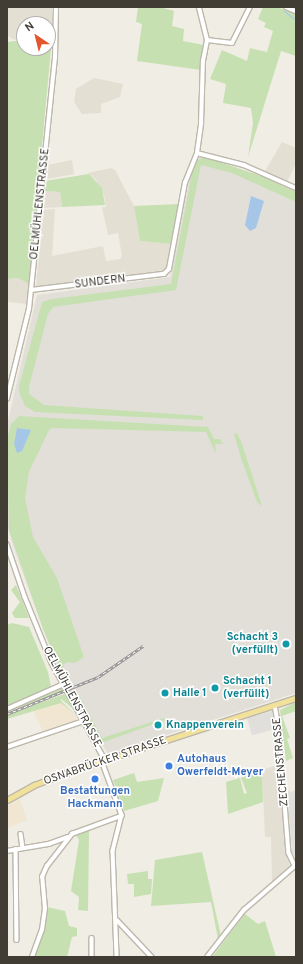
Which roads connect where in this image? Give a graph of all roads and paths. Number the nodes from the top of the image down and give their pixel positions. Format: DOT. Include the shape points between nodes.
graph roads {
  1 [pos="56,7"];
  2 [pos="199,7"];
  3 [pos="250,7"];
  4 [pos="286,7"];
  5 [pos="296,11"];
  6 [pos="207,40"];
  7 [pos="197,152"];
  8 [pos="296,188"];
  9 [pos="31,290"];
  10 [pos="7,399"];
  11 [pos="7,544"];
  12 [pos="64,684"];
  13 [pos="296,698"];
  14 [pos="275,705"];
  15 [pos="7,709"];
  16 [pos="84,721"];
  17 [pos="7,747"];
  18 [pos="104,761"];
  19 [pos="7,800"];
  20 [pos="122,815"];
  21 [pos="21,834"];
  22 [pos="69,836"];
  23 [pos="23,848"];
  24 [pos="16,849"];
  25 [pos="7,851"];
  26 [pos="296,866"];
  27 [pos="117,919"];
  28 [pos="92,938"];
  29 [pos="17,940"];
  30 [pos="32,957"];
  31 [pos="92,957"];
  32 [pos="117,957"];
  33 [pos="152,957"];
  34 [pos="208,957"];
  1 -- 9 [label="street, OELMÜHLENSTRASSE" via="55,58"];
  2 -- 6 [label="street"];
  3 -- 6 [label="street" via="232,43"];
  4 -- 5 [label="street"];
  6 -- 7 [label="street"];
  7 -- 8 [label="street" via="244,165"];
  7 -- 9 [label="street, SUNDERN" via="185,183 167,272"];
  9 -- 10 [label="street, OELMÜHLENSTRASSE" via="26,329"];
  11 -- 12 [label="street, OELMÜHLENSTRASSE" via="34,621"];
  12 -- 15 [label="street"];
  12 -- 16 [label="street, OELMÜHLENSTRASSE"];
  13 -- 14 [label="main road, OSNABRÜCKER STRASSE"];
  14 -- 18 [label="main road, OSNABRÜCKER STRASSE"];
  14 -- 26 [label="street, ZECHENSTRASSE" via="289,853"];
  16 -- 17 [label="street"];
  16 -- 18 [label="street, OELMÜHLENSTRASSE"];
  18 -- 19 [label="main road, OSNABRÜCKER STRASSE" via="44,781"];
  18 -- 20 [label="street, OELMÜHLENSTRASSE"];
  20 -- 22 [label="street"];
  20 -- 27 [label="street" via="113,851"];
  21 -- 23 [label="street"];
  22 -- 23 [label="street" via="49,844"];
  22 -- 30 [label="street" via="42,875 45,909 42,930"];
  23 -- 24 [label="street"];
  24 -- 25 [label="street"];
  24 -- 29 [label="street"];
  26 -- 34 [label="street" via="244,910"];
  27 -- 32 [label="street"];
  27 -- 33 [label="street"];
  28 -- 31 [label="street"];
}
